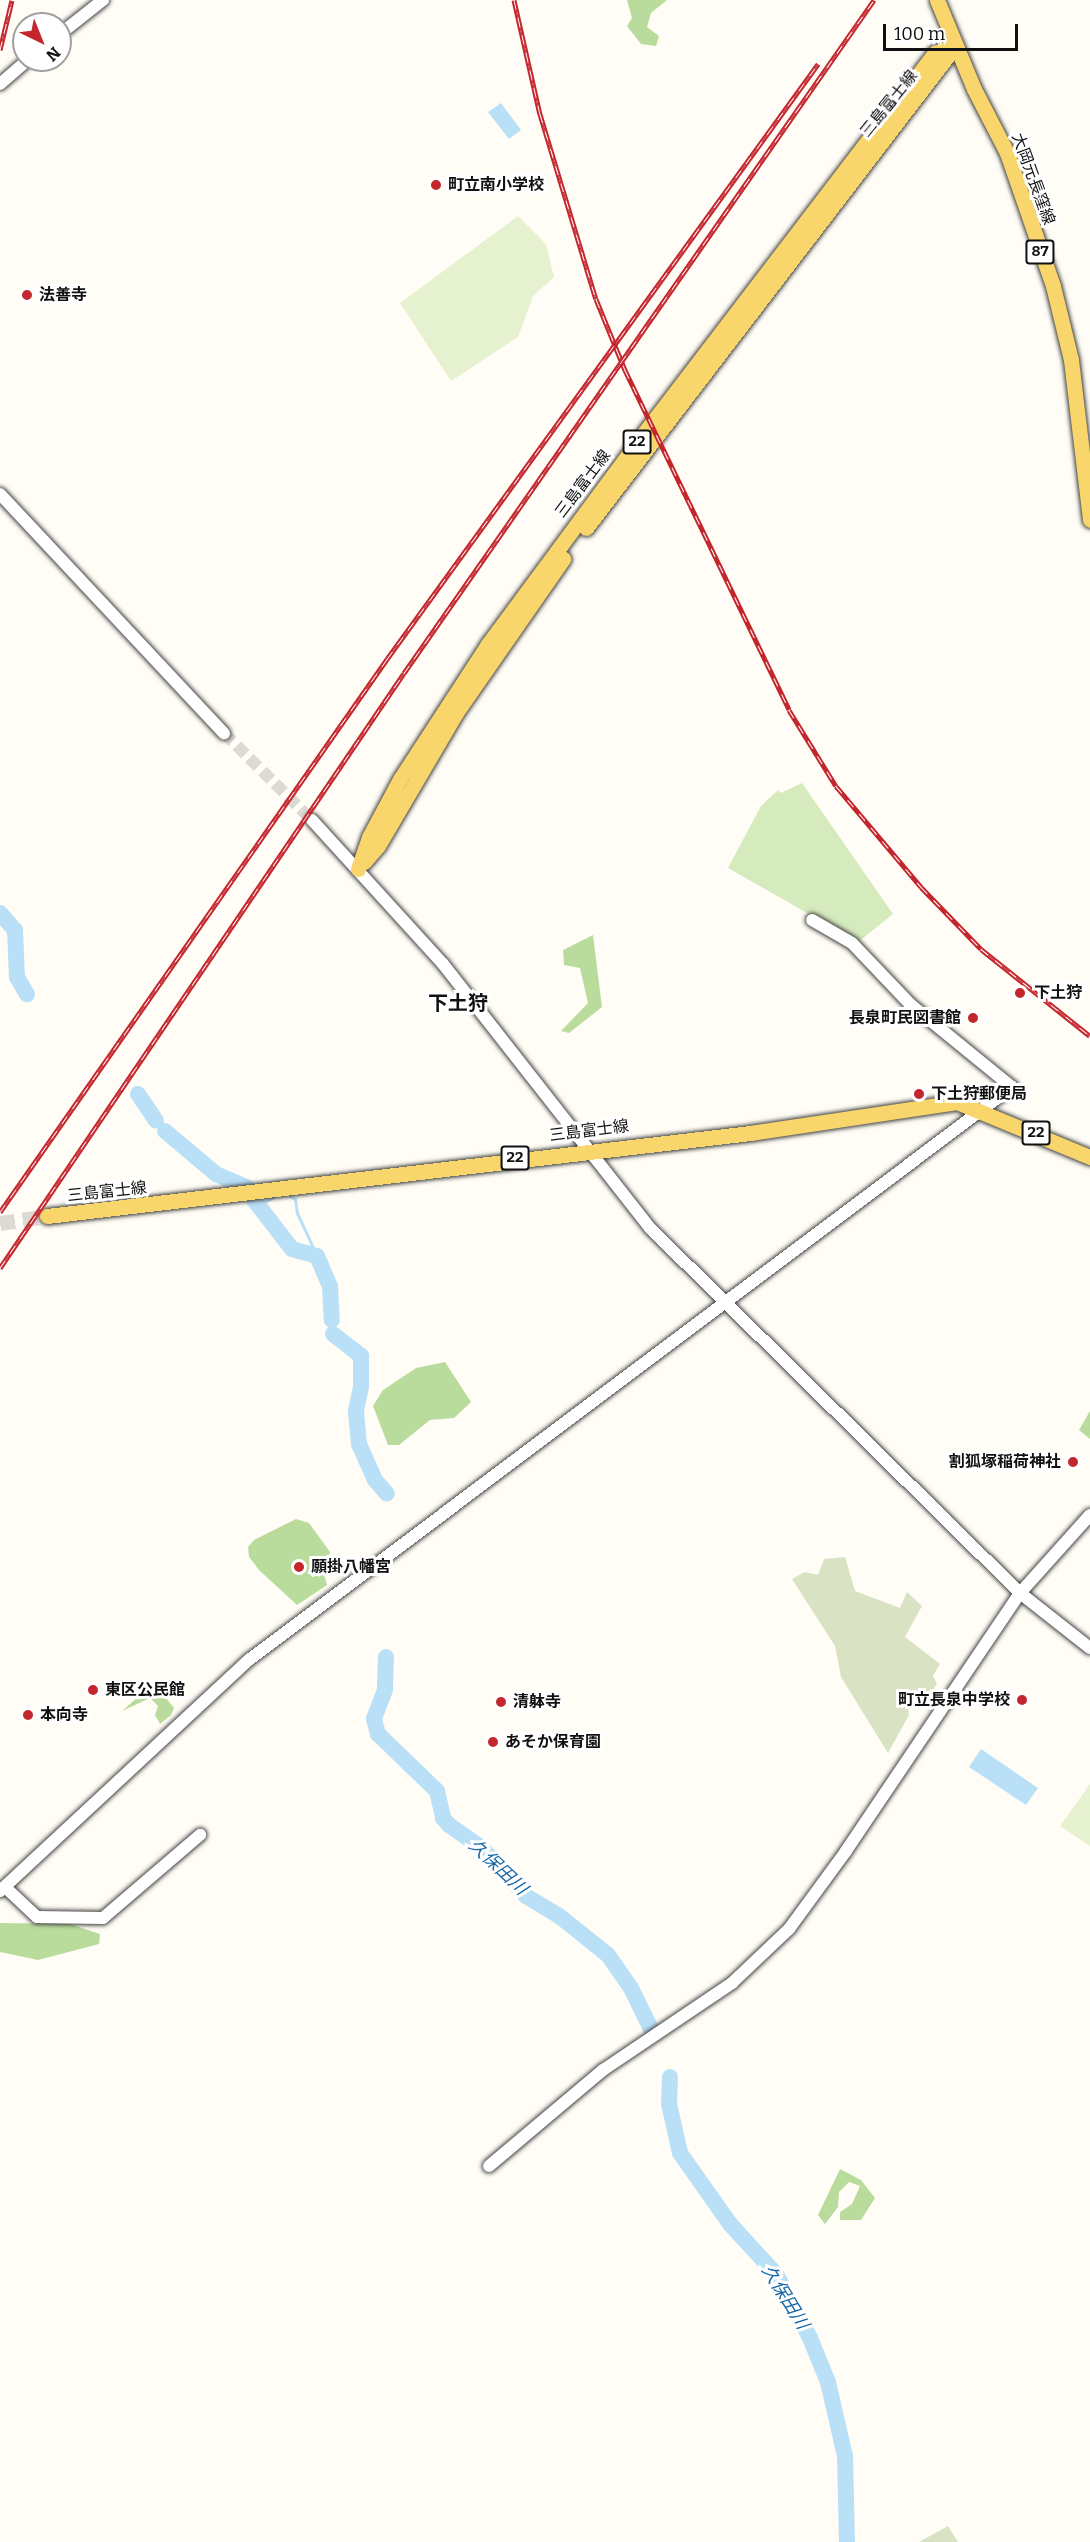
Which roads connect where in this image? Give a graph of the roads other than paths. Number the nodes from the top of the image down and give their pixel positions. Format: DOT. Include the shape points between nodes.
graph roads {
  1 [pos="104,0"];
  2 [pos="938,0"];
  3 [pos="72,25"];
  4 [pos="956,45"];
  5 [pos="14,72"];
  6 [pos="0,84"];
  7 [pos="0,494"];
  8 [pos="1090,520"];
  9 [pos="224,733"];
  10 [pos="312,820"];
  11 [pos="358,869"];
  12 [pos="812,920"];
  13 [pos="981,1110"];
  14 [pos="587,1150"];
  15 [pos="1090,1157"];
  16 [pos="47,1216"];
  17 [pos="723,1302"];
  18 [pos="1090,1515"];
  19 [pos="1020,1593"];
  20 [pos="1090,1648"];
  21 [pos="200,1835"];
  22 [pos="2,1889"];
  23 [pos="489,2166"];
  1 -- 3 [label="street"];
  2 -- 4 [label="main road, 大岡元長窪線 / 87"];
  4 -- 8 [label="main road, 大岡元長窪線 / 87" via="1007,153 1053,286 1071,360"];
  4 -- 11 [label="main road, 三島富士線 / 22" via="935,53 488,644 400,779 369,837"];
  5 -- 6 [label="street"];
  7 -- 9 [label="street"];
  10 -- 11 [label="street"];
  11 -- 14 [label="street" via="443,964"];
  12 -- 13 [label="street" via="852,943 910,1004 1012,1087"];
  13 -- 14 [label="main road, 三島富士線 / 22" via="957,1102 762,1131"];
  13 -- 15 [label="main road, 三島富士線 / 22"];
  13 -- 17 [label="street"];
  14 -- 16 [label="main road, 三島富士線 / 22"];
  14 -- 17 [label="street" via="650,1228"];
  17 -- 19 [label="street"];
  17 -- 22 [label="street" via="250,1659"];
  18 -- 19 [label="street"];
  19 -- 20 [label="street"];
  19 -- 23 [label="street" via="789,1929 732,1983 603,2070"];
  21 -- 22 [label="street" via="103,1918 37,1917"];
}
